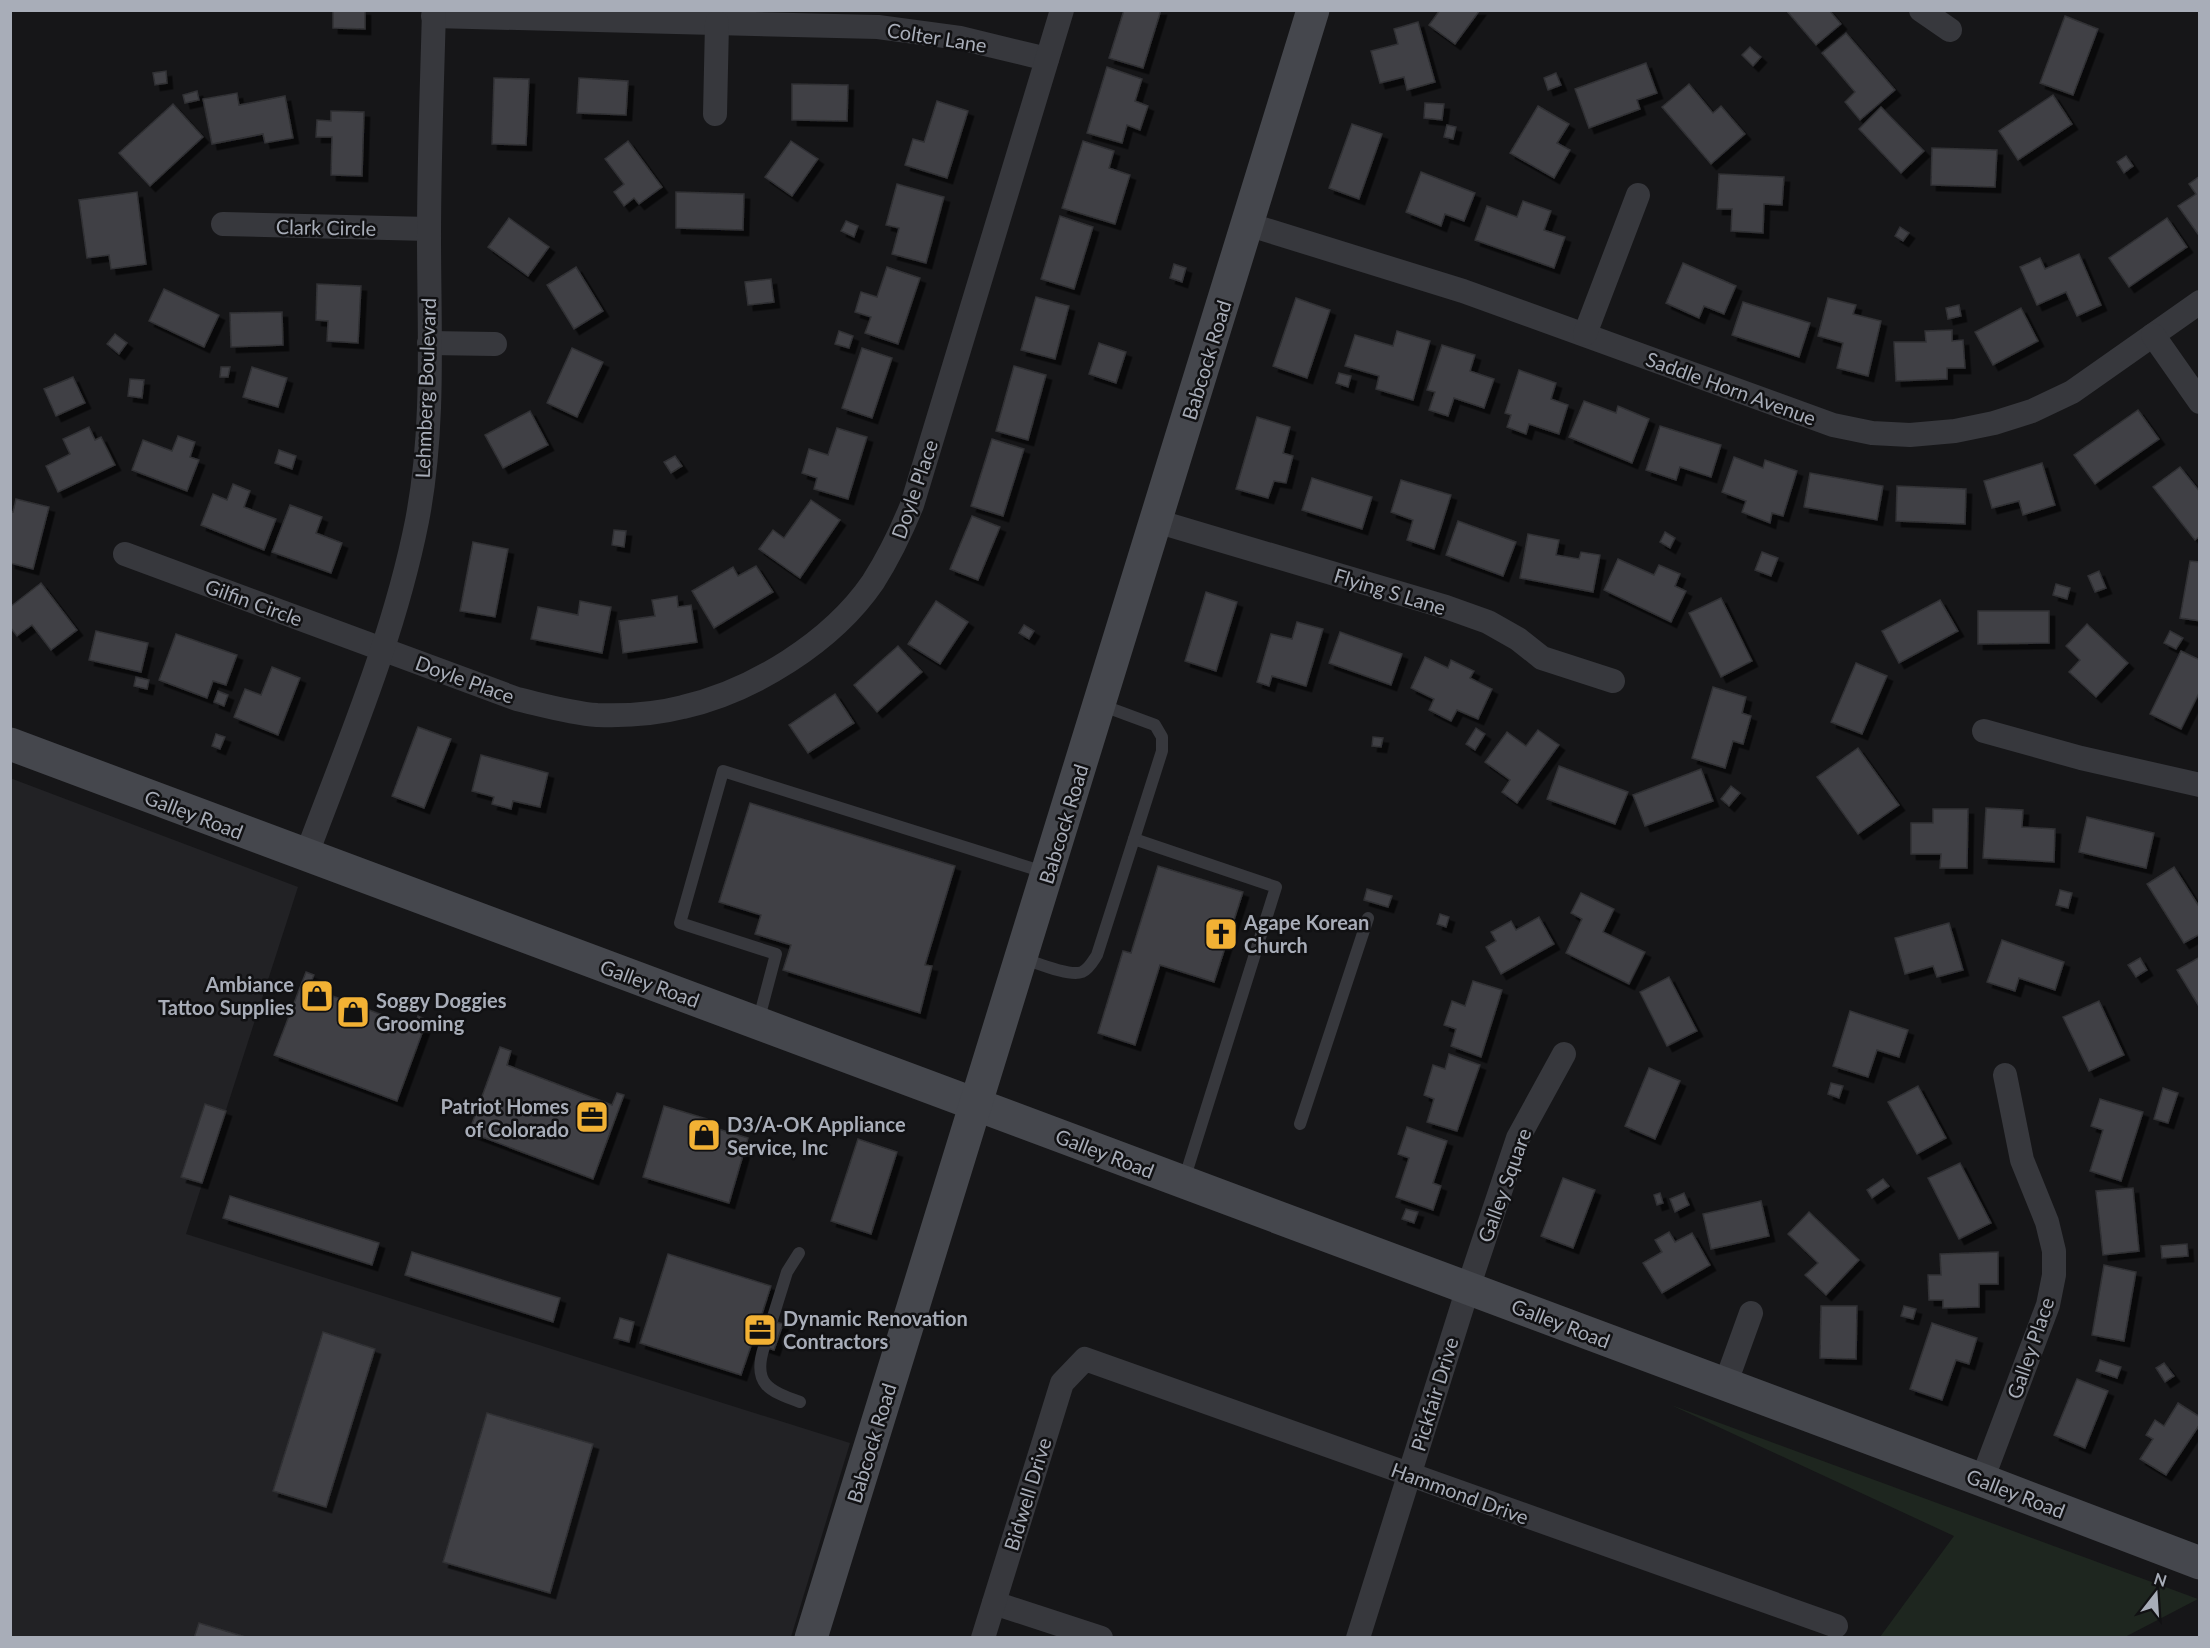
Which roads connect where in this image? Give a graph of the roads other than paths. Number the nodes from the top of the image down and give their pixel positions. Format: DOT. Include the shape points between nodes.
graph roads {
  1 [pos="1062,10"];
  2 [pos="1313,10"];
  3 [pos="1921,10"];
  4 [pos="434,14"];
  5 [pos="717,23"];
  6 [pos="1950,30"];
  7 [pos="1047,59"];
  8 [pos="715,114"];
  9 [pos="1638,195"];
  10 [pos="223,224"];
  11 [pos="1247,224"];
  12 [pos="429,229"];
  13 [pos="2199,302"];
  14 [pos="1585,334"];
  15 [pos="2153,335"];
  16 [pos="429,344"];
  17 [pos="495,344"];
  18 [pos="2199,402"];
  19 [pos="1156,522"];
  20 [pos="125,554"];
  21 [pos="382,650"];
  22 [pos="1613,681"];
  23 [pos="1100,704"];
  24 [pos="1984,731"];
  25 [pos="10,744"];
  26 [pos="2199,785"];
  27 [pos="1134,839"];
  28 [pos="306,856"];
  29 [pos="1048,873"];
  30 [pos="1368,918"];
  31 [pos="1021,958"];
  32 [pos="758,1024"];
  33 [pos="1564,1054"];
  34 [pos="2005,1075"];
  35 [pos="976,1104"];
  36 [pos="1300,1124"];
  37 [pos="1183,1182"];
  38 [pos="799,1253"];
  39 [pos="1468,1288"];
  40 [pos="1751,1313"];
  41 [pos="772,1320"];
  42 [pos="764,1347"];
  43 [pos="1085,1359"];
  44 [pos="1725,1385"];
  45 [pos="800,1402"];
  46 [pos="1409,1474"];
  47 [pos="1982,1480"];
  48 [pos="2199,1563"];
  49 [pos="994,1603"];
  50 [pos="1836,1626"];
  51 [pos="811,1638"];
  52 [pos="983,1638"];
  53 [pos="1101,1638"];
  54 [pos="1358,1638"];
  1 -- 7 [label="street, Doyle Place"];
  2 -- 11 [label="main road, Babcock Road"];
  3 -- 6 [label="street"];
  4 -- 5 [label="street, Colter Lane"];
  4 -- 12 [label="street, Lehmberg Boulevard"];
  5 -- 7 [label="street, Colter Lane" via="878,27 960,38"];
  5 -- 8 [label="street"];
  7 -- 21 [label="street, Doyle Place" via="912,505 899,538 872,583 839,620 769,674 683,708 636,714 596,715 517,699"];
  9 -- 14 [label="street"];
  10 -- 12 [label="street, Clark Circle"];
  11 -- 14 [label="street, Saddle Horn Avenue" via="1463,291"];
  11 -- 19 [label="main road, Babcock Road"];
  12 -- 16 [label="street, Lehmberg Boulevard"];
  13 -- 15 [label="street, Saddle Horn Avenue"];
  14 -- 15 [label="street, Saddle Horn Avenue" via="1833,425 1910,435 1965,429 2032,411 2072,392"];
  15 -- 18 [label="street"];
  16 -- 17 [label="street"];
  16 -- 21 [label="street, Lehmberg Boulevard" via="428,438 420,501"];
  19 -- 22 [label="street, Flying S Lane" via="1446,607 1488,622 1542,658"];
  19 -- 23 [label="main road, Babcock Road"];
  20 -- 21 [label="street, Gilfin Circle"];
  21 -- 28 [label="street, Lehmberg Boulevard"];
  23 -- 27 [label="lane" via="1155,725 1162,737 1162,751"];
  23 -- 29 [label="main road, Babcock Road"];
  24 -- 26 [label="street"];
  25 -- 28 [label="main road, Galley Road"];
  27 -- 31 [label="lane" via="1091,964 1072,974"];
  27 -- 37 [label="lane" via="1276,887"];
  28 -- 32 [label="main road, Galley Road"];
  29 -- 31 [label="main road, Babcock Road"];
  29 -- 32 [label="lane" via="723,771 680,923 776,954"];
  30 -- 36 [label="lane"];
  31 -- 35 [label="main road, Babcock Road"];
  32 -- 35 [label="main road, Galley Road"];
  33 -- 39 [label="street, Galley Square" via="1518,1138"];
  34 -- 47 [label="street, Galley Place" via="2022,1160 2047,1222 2054,1251 2054,1275 2048,1305"];
  35 -- 37 [label="main road, Galley Road"];
  35 -- 51 [label="main road, Babcock Road"];
  37 -- 39 [label="main road, Galley Road"];
  38 -- 41 [label="lane" via="787,1272"];
  39 -- 44 [label="main road, Galley Road"];
  39 -- 46 [label="street, Pickfair Drive"];
  40 -- 44 [label="street"];
  42 -- 45 [label="lane" via="759,1362 761,1377 773,1392"];
  43 -- 46 [label="street, Hammond Drive"];
  43 -- 49 [label="street, Bidwell Drive" via="1062,1383"];
  44 -- 47 [label="main road, Galley Road"];
  46 -- 50 [label="street, Hammond Drive"];
  46 -- 54 [label="street, Pickfair Drive"];
  47 -- 48 [label="main road, Galley Road"];
  49 -- 52 [label="street, Bidwell Drive"];
  49 -- 53 [label="street"];
}
